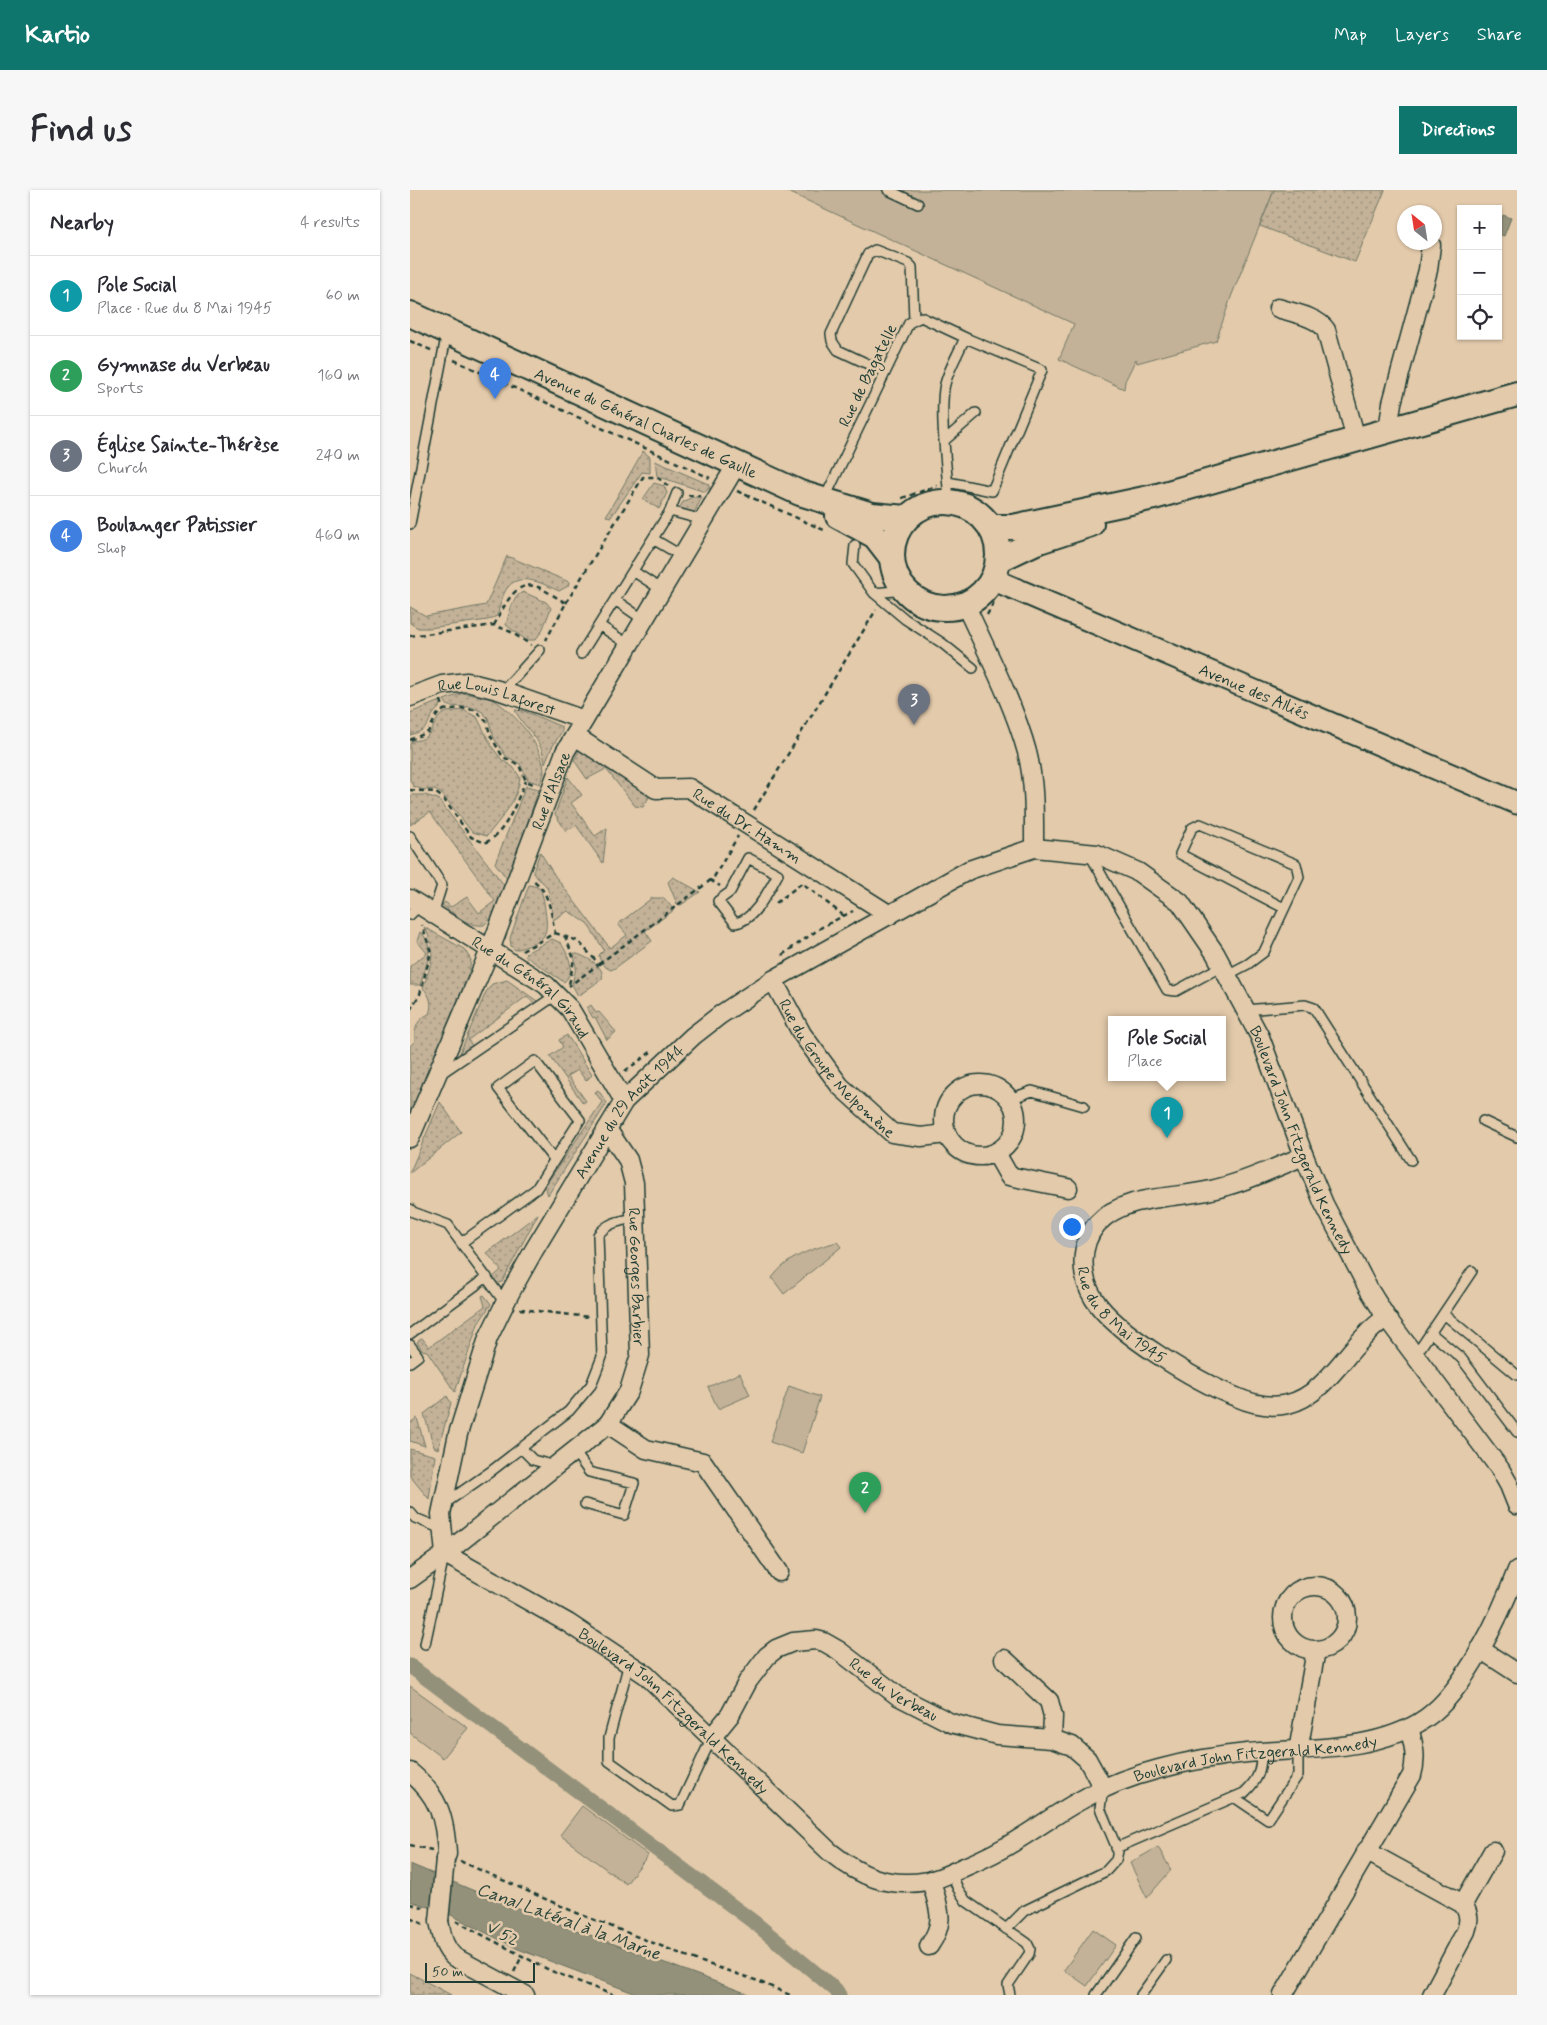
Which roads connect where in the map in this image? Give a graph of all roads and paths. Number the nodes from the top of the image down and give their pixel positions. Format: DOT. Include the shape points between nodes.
graph roads {
  1 [pos="888,190"];
  2 [pos="918,204"];
  3 [pos="1430,250"];
  4 [pos="1278,308"];
  5 [pos="410,314"];
  6 [pos="914,320"];
  7 [pos="447,331"];
  8 [pos="968,339"];
  9 [pos="410,341"];
  10 [pos="442,355"];
  11 [pos="885,372"];
  12 [pos="1517,394"];
  13 [pos="976,413"];
  14 [pos="1388,430"];
  15 [pos="1356,439"];
  16 [pos="945,440"];
  17 [pos="737,464"];
  18 [pos="720,492"];
  19 [pos="948,492"];
  20 [pos="677,493"];
  21 [pos="800,493"];
  22 [pos="1154,497"];
  23 [pos="824,500"];
  24 [pos="670,511"];
  25 [pos="906,518"];
  26 [pos="703,520"];
  27 [pos="410,524"];
  28 [pos="991,527"];
  29 [pos="828,533"];
  30 [pos="653,539"];
  31 [pos="855,545"];
  32 [pos="682,556"];
  33 [pos="892,558"];
  34 [pos="995,570"];
  35 [pos="633,571"];
  36 [pos="662,590"];
  37 [pos="905,590"];
  38 [pos="874,593"];
  39 [pos="615,600"];
  40 [pos="882,600"];
  41 [pos="566,603"];
  42 [pos="964,604"];
  43 [pos="644,620"];
  44 [pos="494,625"];
  45 [pos="599,625"];
  46 [pos="410,636"];
  47 [pos="629,645"];
  48 [pos="540,650"];
  49 [pos="581,654"];
  50 [pos="973,668"];
  51 [pos="437,687"];
  52 [pos="502,692"];
  53 [pos="410,697"];
  54 [pos="444,710"];
  55 [pos="584,720"];
  56 [pos="575,736"];
  57 [pos="410,740"];
  58 [pos="526,781"];
  59 [pos="410,790"];
  60 [pos="551,791"];
  61 [pos="1517,803"];
  62 [pos="745,824"];
  63 [pos="410,836"];
  64 [pos="1034,848"];
  65 [pos="1089,853"];
  66 [pos="520,870"];
  67 [pos="1284,908"];
  68 [pos="418,909"];
  69 [pos="757,909"];
  70 [pos="890,914"];
  71 [pos="555,932"];
  72 [pos="565,936"];
  73 [pos="497,954"];
  74 [pos="600,964"];
  75 [pos="1225,971"];
  76 [pos="773,980"];
  77 [pos="563,990"];
  78 [pos="410,1010"];
  79 [pos="1245,1010"];
  80 [pos="436,1077"];
  81 [pos="1010,1099"];
  82 [pos="624,1101"];
  83 [pos="1084,1106"];
  84 [pos="1484,1121"];
  85 [pos="607,1129"];
  86 [pos="946,1134"];
  87 [pos="1517,1136"];
  88 [pos="410,1138"];
  89 [pos="996,1154"];
  90 [pos="1304,1156"];
  91 [pos="554,1160"];
  92 [pos="1411,1160"];
  93 [pos="1068,1188"];
  94 [pos="410,1209"];
  95 [pos="636,1218"];
  96 [pos="461,1243"];
  97 [pos="1472,1271"];
  98 [pos="487,1277"];
  99 [pos="505,1303"];
  100 [pos="1444,1314"];
  101 [pos="1386,1317"];
  102 [pos="601,1319"];
  103 [pos="1431,1333"];
  104 [pos="410,1334"];
  105 [pos="410,1345"];
  106 [pos="1415,1356"];
  107 [pos="410,1362"];
  108 [pos="1517,1375"];
  109 [pos="608,1424"];
  110 [pos="1517,1432"];
  111 [pos="521,1448"];
  112 [pos="574,1451"];
  113 [pos="555,1466"];
  114 [pos="585,1504"];
  115 [pos="443,1505"];
  116 [pos="1517,1505"];
  117 [pos="410,1512"];
  118 [pos="442,1529"];
  119 [pos="445,1554"];
  120 [pos="1517,1570"];
  121 [pos="779,1572"];
  122 [pos="410,1579"];
  123 [pos="425,1644"];
  124 [pos="1480,1649"];
  125 [pos="1316,1650"];
  126 [pos="1004,1659"];
  127 [pos="629,1663"];
  128 [pos="1517,1673"];
  129 [pos="1409,1728"];
  130 [pos="712,1738"];
  131 [pos="1052,1739"];
  132 [pos="1298,1751"];
  133 [pos="1262,1752"];
  134 [pos="410,1772"];
  135 [pos="1103,1788"];
  136 [pos="1234,1797"];
  137 [pos="410,1845"];
  138 [pos="1116,1848"];
  139 [pos="1366,1851"];
  140 [pos="1493,1851"];
  141 [pos="446,1857"];
  142 [pos="951,1873"];
  143 [pos="931,1880"];
  144 [pos="410,1904"];
  145 [pos="1463,1904"];
  146 [pos="441,1917"];
  147 [pos="1006,1929"];
  148 [pos="1136,1938"];
  149 [pos="930,1946"];
  150 [pos="1166,1960"];
  151 [pos="525,1995"];
  152 [pos="613,1995"];
  153 [pos="790,1995"];
  154 [pos="1010,1995"];
  155 [pos="1096,1995"];
  156 [pos="1141,1995"];
  157 [pos="1283,1995"];
  158 [pos="1432,1995"];
  1 -- 2 [label="lane"];
  3 -- 14 [label="street"];
  4 -- 15 [label="street" via="1317,322 1326,330"];
  5 -- 7 [label="main road, Avenue du Général Charles de Gaulle"];
  6 -- 8 [label="lane, Rue de Bagatelle" via="921,317"];
  6 -- 11 [label="lane, Rue de Bagatelle" via="908,323"];
  6 -- 11 [label="lane" via="912,267 874,250 868,254 831,334 838,350"];
  7 -- 10 [label="lane"];
  7 -- 17 [label="main road, Avenue du Général Charles de Gaulle"];
  8 -- 16 [label="lane" via="963,342 944,387"];
  8 -- 19 [label="lane, Rue de Bagatelle" via="1042,370 992,491"];
  9 -- 10 [label="path"];
  10 -- 18 [label="path"];
  10 -- 27 [label="lane"];
  11 -- 23 [label="lane, Rue de Bagatelle"];
  12 -- 14 [label="main road"];
  13 -- 16 [label="lane"];
  14 -- 15 [label="main road"];
  15 -- 22 [label="main road"];
  16 -- 19 [label="lane"];
  17 -- 18 [label="street, Rue d'Alsace"];
  17 -- 21 [label="main road, Avenue du Général Charles de Gaulle"];
  18 -- 20 [label="path"];
  18 -- 26 [label="street, Rue d'Alsace"];
  18 -- 29 [label="path"];
  19 -- 25 [label="main road"];
  19 -- 28 [label="main road" via="959,503 977,512"];
  20 -- 24 [label="lane"];
  20 -- 41 [label="path" via="657,477 643,477"];
  21 -- 23 [label="main road, Avenue du Général Charles de Gaulle"];
  21 -- 33 [label="main road, Avenue du Général Charles de Gaulle" via="826,511 875,536"];
  22 -- 28 [label="main road" via="1013,527"];
  22 -- 34 [label="main road" via="1096,522 1036,542"];
  23 -- 25 [label="main road, Avenue du Général Charles de Gaulle" via="872,514"];
  24 -- 26 [label="lane"];
  24 -- 30 [label="lane"];
  25 -- 33 [label="main road" via="893,544"];
  26 -- 32 [label="street, Rue d'Alsace"];
  28 -- 34 [label="main road" via="998,549"];
  30 -- 32 [label="lane"];
  30 -- 35 [label="lane"];
  31 -- 38 [label="lane" via="853,564"];
  32 -- 36 [label="street, Rue d'Alsace"];
  33 -- 37 [label="main road" via="894,570"];
  34 -- 42 [label="main road" via="983,592"];
  34 -- 61 [label="street, Avenue des Alliés"];
  35 -- 36 [label="lane"];
  35 -- 39 [label="lane"];
  36 -- 43 [label="street, Rue d'Alsace"];
  37 -- 38 [label="lane"];
  37 -- 42 [label="main road" via="915,599 933,606"];
  38 -- 40 [label="lane"];
  39 -- 43 [label="lane"];
  39 -- 45 [label="lane"];
  40 -- 50 [label="lane"];
  40 -- 62 [label="path"];
  41 -- 44 [label="path" via="536,586 526,586 514,591"];
  41 -- 48 [label="path"];
  42 -- 64 [label="street" via="991,660 1027,752 1034,793"];
  43 -- 47 [label="street, Rue d'Alsace"];
  44 -- 46 [label="path"];
  44 -- 48 [label="path"];
  45 -- 47 [label="lane"];
  45 -- 49 [label="lane"];
  47 -- 55 [label="street, Rue d'Alsace"];
  48 -- 52 [label="lane"];
  51 -- 52 [label="street, Rue Louis Laforest" via="467,682"];
  51 -- 53 [label="street, Rue Louis Laforest"];
  51 -- 54 [label="path"];
  52 -- 55 [label="street, Rue Louis Laforest"];
  54 -- 57 [label="path" via="437,715 428,732"];
  54 -- 58 [label="path" via="461,708 478,713 487,722 490,735 503,757 519,765"];
  55 -- 56 [label="street, Rue d'Alsace"];
  56 -- 60 [label="street, Rue d'Alsace" via="565,752"];
  56 -- 62 [label="street, Rue du Dr. Hamm" via="656,788 689,788"];
  58 -- 59 [label="path" via="506,824 484,843 472,837 436,792"];
  58 -- 60 [label="path"];
  60 -- 66 [label="street, Rue d'Alsace"];
  62 -- 70 [label="street, Rue du Dr. Hamm"];
  62 -- 74 [label="path" via="707,883"];
  63 -- 68 [label="lane" via="442,885"];
  64 -- 65 [label="street, Boulevard John Fitzgerald Kennedy"];
  64 -- 70 [label="street, Avenue du 29 Août 1944" via="969,870"];
  65 -- 75 [label="street, Boulevard John Fitzgerald Kennedy" via="1138,872 1180,902"];
  65 -- 75 [label="lane" via="1167,990 1176,991"];
  66 -- 71 [label="path" via="542,886"];
  66 -- 73 [label="street, Rue d'Alsace"];
  67 -- 67 [label="lane" via="1299,877 1296,864 1200,824 1192,828 1180,854"];
  67 -- 75 [label="lane" via="1264,952 1248,964"];
  68 -- 73 [label="street, Rue du Général Giraud"];
  68 -- 78 [label="path" via="431,952 420,994"];
  69 -- 69 [label="lane" via="778,874 748,858 730,892 718,901 735,923 741,923"];
  70 -- 76 [label="street, Avenue du 29 Août 1944"];
  71 -- 72 [label="path"];
  71 -- 73 [label="path"];
  72 -- 74 [label="path" via="578,941"];
  72 -- 77 [label="path" via="574,960"];
  73 -- 77 [label="street, Rue du Général Giraud" via="546,984"];
  73 -- 80 [label="street, Rue d'Alsace"];
  74 -- 77 [label="path"];
  75 -- 79 [label="street, Boulevard John Fitzgerald Kennedy"];
  76 -- 82 [label="street, Avenue du 29 Août 1944" via="693,1036"];
  76 -- 86 [label="street, Rue du Groupe Melpomène" via="802,1034 840,1086 892,1133 921,1137"];
  77 -- 80 [label="lane"];
  77 -- 82 [label="street, Rue du Général Giraud" via="570,1009"];
  79 -- 90 [label="street, Boulevard John Fitzgerald Kennedy" via="1260,1037"];
  79 -- 92 [label="lane" via="1305,1005 1314,1008"];
  80 -- 88 [label="street, Rue d'Alsace"];
  81 -- 83 [label="lane" via="1032,1091"];
  81 -- 86 [label="street" via="994,1086 973,1084 954,1094 944,1113"];
  81 -- 89 [label="street" via="1017,1119 1011,1140"];
  82 -- 85 [label="street, Avenue du 29 Août 1944"];
  84 -- 87 [label="lane"];
  85 -- 95 [label="street, Rue Georges Barbier" via="628,1160 634,1183"];
  85 -- 99 [label="street, Avenue du 29 Août 1944"];
  86 -- 89 [label="street" via="958,1149 976,1157"];
  89 -- 93 [label="street" via="1009,1176"];
  90 -- 101 [label="street, Boulevard John Fitzgerald Kennedy" via="1335,1227"];
  90 -- 101 [label="street, Rue du 8 Mai 1945" via="1212,1190 1124,1206 1110,1213 1097,1224 1085,1250 1084,1275 1090,1292 1121,1328 1193,1376 1236,1397 1272,1406 1288,1404 1309,1395"];
  91 -- 91 [label="lane" via="580,1120 535,1062 498,1088"];
  91 -- 96 [label="lane" via="536,1189"];
  94 -- 96 [label="lane" via="448,1225"];
  95 -- 102 [label="lane" via="610,1224 598,1235"];
  95 -- 109 [label="street, Rue Georges Barbier" via="640,1355 629,1391"];
  96 -- 98 [label="lane"];
  97 -- 100 [label="lane"];
  98 -- 99 [label="lane"];
  98 -- 104 [label="lane"];
  99 -- 102 [label="path" via="520,1309"];
  99 -- 115 [label="street, Avenue du 29 Août 1944" via="488,1338 458,1434"];
  100 -- 103 [label="lane"];
  100 -- 108 [label="lane"];
  101 -- 106 [label="street, Boulevard John Fitzgerald Kennedy"];
  102 -- 111 [label="lane" via="602,1357 592,1385 569,1411"];
  103 -- 106 [label="lane"];
  103 -- 110 [label="lane" via="1461,1358"];
  105 -- 107 [label="lane" via="418,1356"];
  106 -- 116 [label="street, Boulevard John Fitzgerald Kennedy" via="1500,1469"];
  109 -- 112 [label="street, Rue Georges Barbier"];
  109 -- 121 [label="street" via="646,1448 703,1462"];
  111 -- 113 [label="lane" via="533,1460"];
  111 -- 115 [label="lane"];
  112 -- 113 [label="street, Rue Georges Barbier"];
  112 -- 114 [label="lane" via="589,1472 634,1483 624,1515"];
  113 -- 119 [label="street, Rue Georges Barbier"];
  115 -- 118 [label="street, Avenue du 29 Août 1944"];
  117 -- 118 [label="lane" via="414,1518"];
  118 -- 119 [label="street, Avenue du 29 Août 1944"];
  119 -- 122 [label="street"];
  119 -- 123 [label="lane"];
  119 -- 127 [label="street, Boulevard John Fitzgerald Kennedy" via="568,1622"];
  120 -- 124 [label="street, Boulevard John Fitzgerald Kennedy" via="1507,1598"];
  124 -- 128 [label="street"];
  124 -- 129 [label="street, Boulevard John Fitzgerald Kennedy" via="1452,1693 1427,1718"];
  125 -- 132 [label="street"];
  126 -- 131 [label="street" via="1048,1701 1053,1716"];
  127 -- 130 [label="street, Boulevard John Fitzgerald Kennedy"];
  127 -- 130 [label="lane" via="609,1738 609,1762 672,1806 680,1805"];
  129 -- 132 [label="street, Boulevard John Fitzgerald Kennedy" via="1358,1743"];
  129 -- 139 [label="street" via="1416,1752 1412,1775"];
  130 -- 131 [label="street, Rue du Verbeau" via="730,1716 748,1681 767,1656 793,1642 816,1640 838,1650 898,1696 951,1724 997,1735"];
  130 -- 143 [label="street, Boulevard John Fitzgerald Kennedy" via="847,1866 883,1881"];
  131 -- 135 [label="street, Rue du Verbeau" via="1066,1742 1080,1752"];
  132 -- 133 [label="street, Boulevard John Fitzgerald Kennedy"];
  132 -- 136 [label="lane" via="1298,1775 1268,1820"];
  133 -- 135 [label="street, Boulevard John Fitzgerald Kennedy" via="1184,1762"];
  133 -- 136 [label="lane" via="1260,1772 1255,1782 1244,1793"];
  134 -- 141 [label="street" via="428,1790 444,1819"];
  135 -- 138 [label="lane" via="1100,1808"];
  135 -- 142 [label="street, Boulevard John Fitzgerald Kennedy" via="994,1854"];
  136 -- 138 [label="lane"];
  137 -- 141 [label="path"];
  138 -- 147 [label="lane" via="1116,1860 1106,1871 1024,1911"];
  139 -- 145 [label="street"];
  139 -- 157 [label="street"];
  140 -- 145 [label="street"];
  141 -- 146 [label="street, bridge"];
  141 -- 153 [label="path" via="577,1913"];
  142 -- 143 [label="street, Boulevard John Fitzgerald Kennedy"];
  142 -- 147 [label="lane" via="966,1901"];
  143 -- 149 [label="street" via="941,1926"];
  144 -- 146 [label="path, V 52"];
  145 -- 158 [label="street" via="1470,1920"];
  146 -- 151 [label="street" via="447,1951"];
  146 -- 152 [label="path, V 52" via="549,1970"];
  147 -- 154 [label="lane" via="1027,1943 1030,1949 1008,1985"];
  148 -- 155 [label="lane"];
  150 -- 156 [label="lane"];
}
